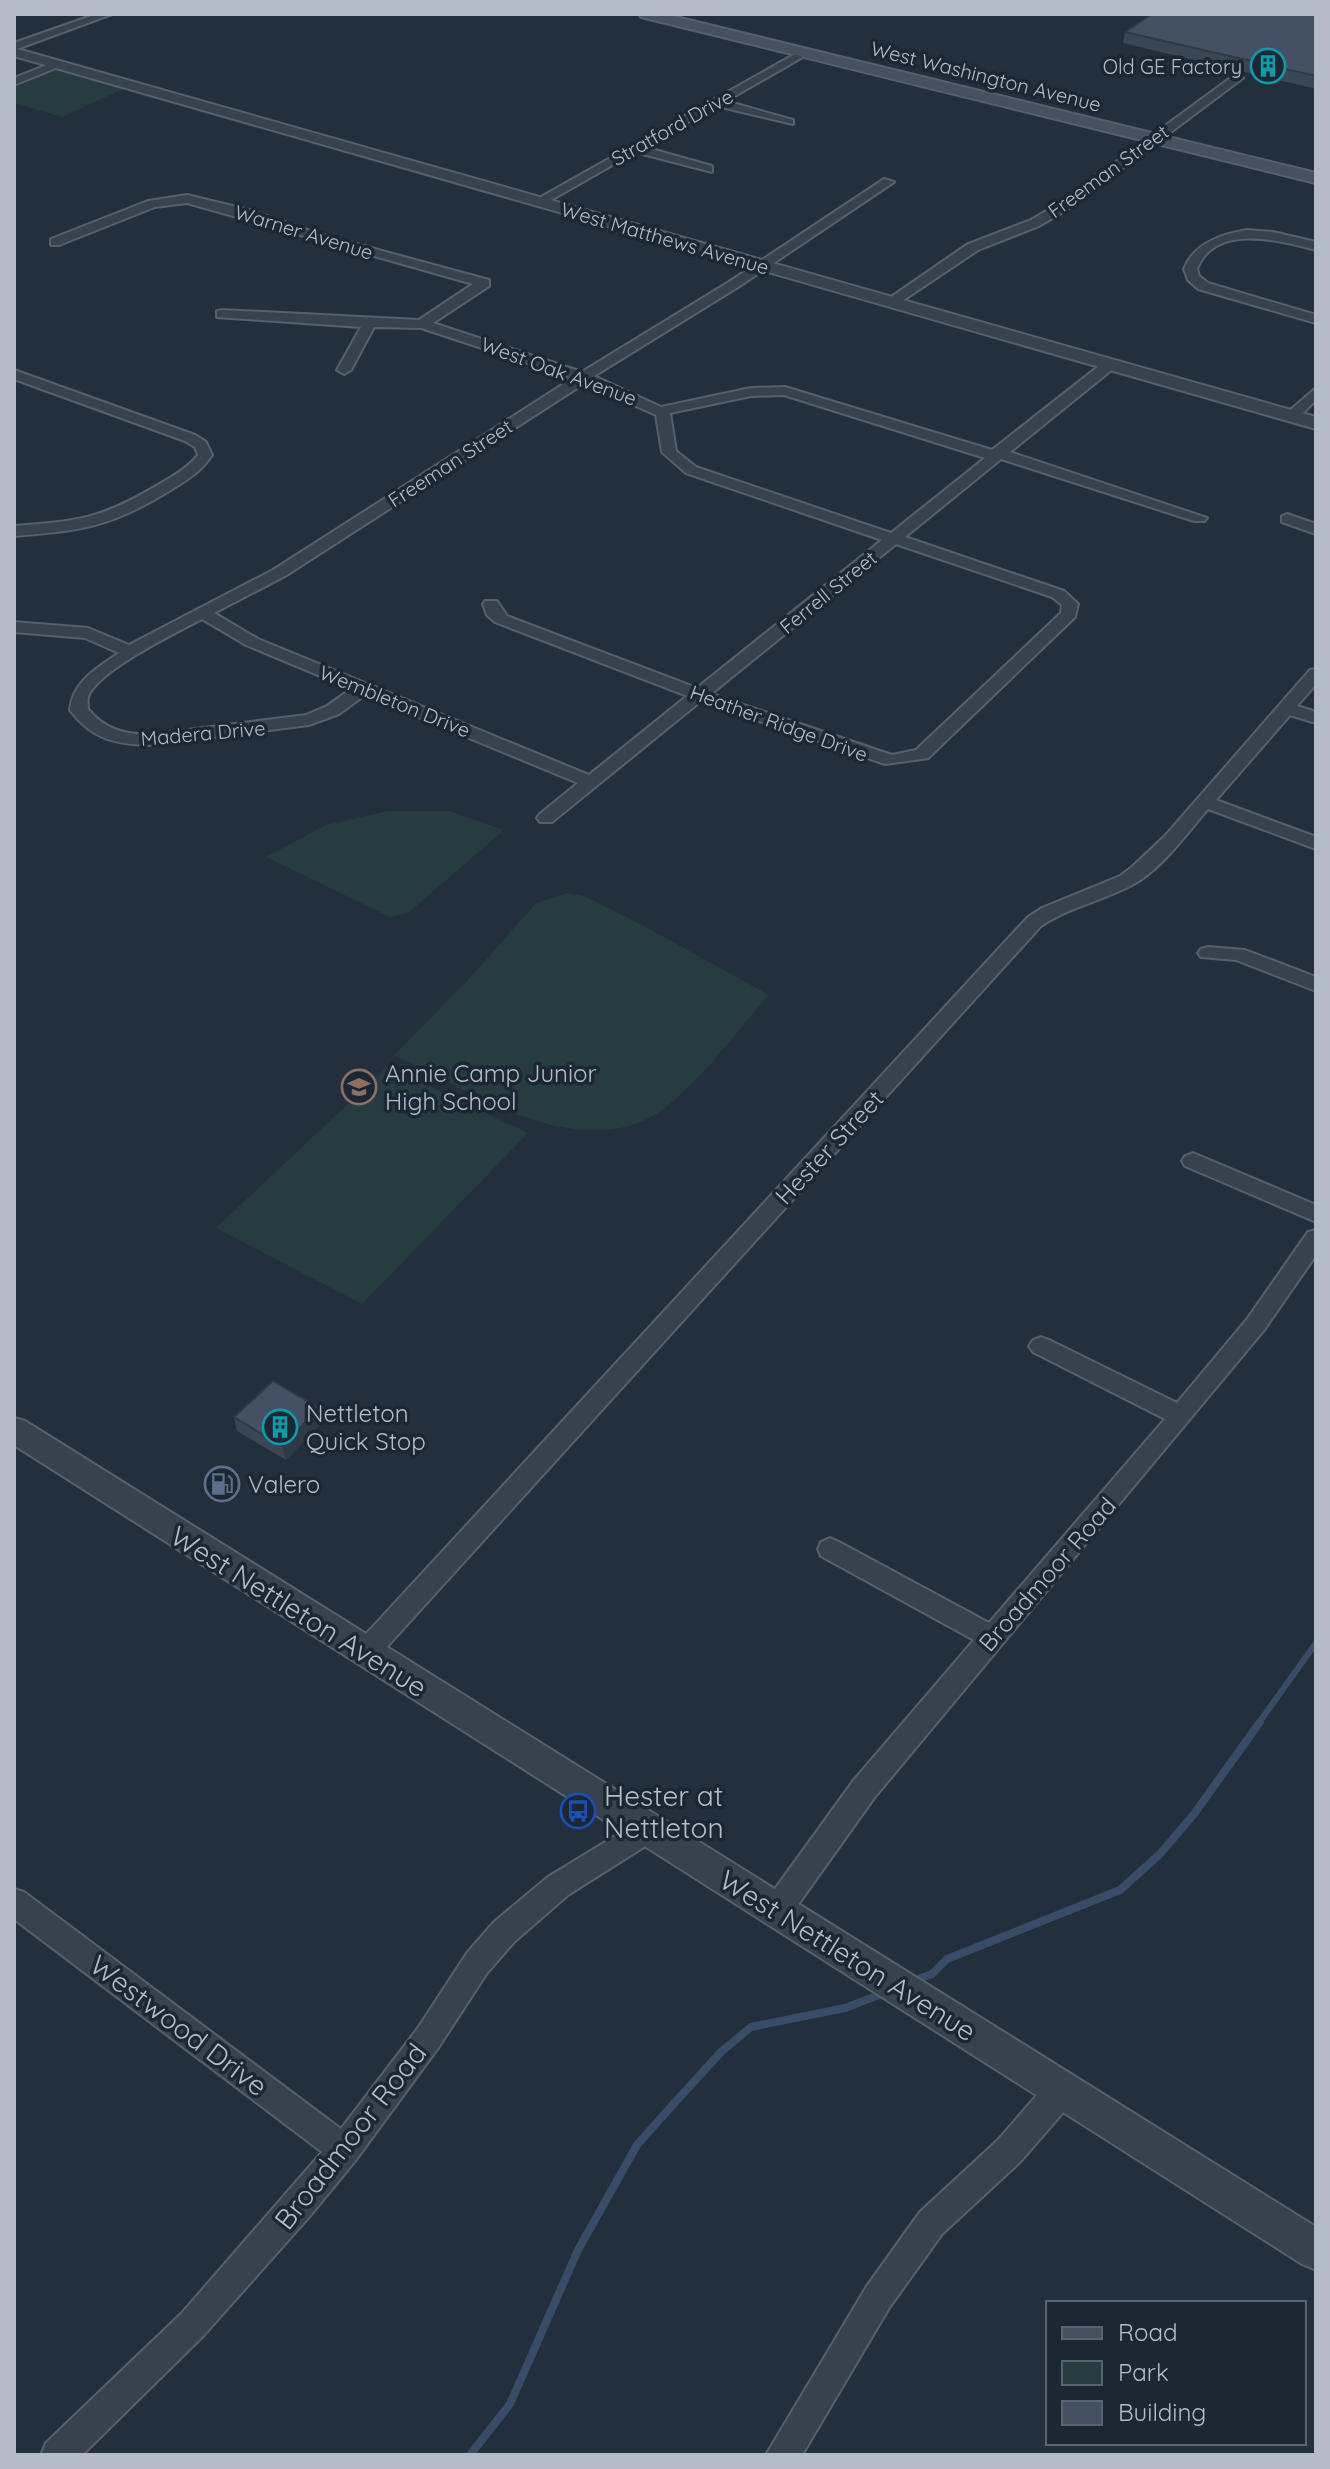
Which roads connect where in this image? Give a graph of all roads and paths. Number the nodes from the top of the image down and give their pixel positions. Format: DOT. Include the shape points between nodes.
graph roads {
  1 [pos="107,14"];
  2 [pos="646,14"];
  3 [pos="14,50"];
  4 [pos="804,52"];
  5 [pos="57,64"];
  6 [pos="1237,78"];
  7 [pos="14,82"];
  8 [pos="717,102"];
  9 [pos="789,122"];
  10 [pos="1154,138"];
  11 [pos="634,148"];
  12 [pos="708,169"];
  13 [pos="1316,178"];
  14 [pos="888,182"];
  15 [pos="540,201"];
  16 [pos="55,242"];
  17 [pos="1316,246"];
  18 [pos="764,267"];
  19 [pos="891,302"];
  20 [pos="222,314"];
  21 [pos="1316,319"];
  22 [pos="369,324"];
  23 [pos="422,324"];
  24 [pos="1109,365"];
  25 [pos="344,370"];
  26 [pos="14,374"];
  27 [pos="584,377"];
  28 [pos="1316,392"];
  29 [pos="661,411"];
  30 [pos="1292,416"];
  31 [pos="1316,423"];
  32 [pos="996,455"];
  33 [pos="1199,518"];
  34 [pos="1287,519"];
  35 [pos="1316,529"];
  36 [pos="14,531"];
  37 [pos="893,538"];
  38 [pos="491,604"];
  39 [pos="1070,604"];
  40 [pos="203,613"];
  41 [pos="14,627"];
  42 [pos="131,652"];
  43 [pos="1316,674"];
  44 [pos="363,688"];
  45 [pos="699,695"];
  46 [pos="1287,708"];
  47 [pos="1316,718"];
  48 [pos="591,782"];
  49 [pos="1205,802"];
  50 [pos="546,818"];
  51 [pos="1316,843"];
  52 [pos="1208,953"];
  53 [pos="1316,984"];
  54 [pos="1193,1161"];
  55 [pos="1316,1214"];
  56 [pos="1316,1238"];
  57 [pos="1041,1346"];
  58 [pos="1181,1416"];
  59 [pos="14,1430"];
  60 [pos="830,1549"];
  61 [pos="992,1637"];
  62 [pos="365,1653"];
  63 [pos="648,1829"];
  64 [pos="14,1902"];
  65 [pos="777,1910"];
  66 [pos="1062,2090"];
  67 [pos="344,2150"];
  68 [pos="1316,2250"];
  69 [pos="58,2455"];
  70 [pos="783,2455"];
  1 -- 3 [label="street"];
  2 -- 4 [label="main road, West Washington Avenue"];
  3 -- 5 [label="street, West Matthews Avenue"];
  4 -- 8 [label="street, Stratford Drive"];
  4 -- 10 [label="main road, West Washington Avenue"];
  5 -- 7 [label="street"];
  5 -- 15 [label="street, West Matthews Avenue"];
  6 -- 10 [label="street, Freeman Street"];
  8 -- 9 [label="street"];
  8 -- 11 [label="street, Stratford Drive"];
  10 -- 13 [label="main road, West Washington Avenue"];
  10 -- 19 [label="street, Freeman Street" via="1064,206 1024,228 979,243"];
  11 -- 12 [label="street"];
  11 -- 15 [label="street, Stratford Drive"];
  14 -- 18 [label="street, Freeman Street" via="785,247"];
  15 -- 18 [label="street, West Matthews Avenue"];
  16 -- 23 [label="street, Warner Avenue" via="152,204 187,199 484,283"];
  17 -- 21 [label="street" via="1263,234 1233,235 1217,241 1188,270 1203,286"];
  18 -- 19 [label="street, West Matthews Avenue"];
  18 -- 27 [label="street, Freeman Street"];
  19 -- 24 [label="street, West Matthews Avenue"];
  20 -- 22 [label="street, West Oak Avenue"];
  22 -- 23 [label="street, West Oak Avenue"];
  22 -- 25 [label="street"];
  23 -- 27 [label="street, West Oak Avenue"];
  24 -- 30 [label="street, West Matthews Avenue"];
  24 -- 32 [label="street, Ferrell Street"];
  26 -- 36 [label="street" via="190,438 204,449 203,461 194,470 127,510 80,526"];
  27 -- 29 [label="street, West Oak Avenue"];
  27 -- 40 [label="street, Freeman Street" via="279,573"];
  28 -- 30 [label="street"];
  29 -- 32 [label="street" via="751,392 785,391"];
  29 -- 37 [label="street, West Oak Avenue" via="665,446 680,464"];
  30 -- 31 [label="street, West Matthews Avenue"];
  32 -- 33 [label="street"];
  32 -- 37 [label="street, Ferrell Street"];
  34 -- 35 [label="street"];
  37 -- 39 [label="street, West Oak Avenue" via="1058,594"];
  37 -- 45 [label="street, Ferrell Street"];
  38 -- 45 [label="street, Heather Ridge Drive" via="501,619"];
  39 -- 45 [label="street, Heather Ridge Drive" via="1069,614 917,756 876,757"];
  40 -- 42 [label="street, Freeman Street"];
  40 -- 44 [label="street, Wembleton Drive" via="243,638"];
  41 -- 42 [label="street" via="88,633"];
  42 -- 44 [label="street, Madera Drive" via="84,688 79,710 94,728 128,739 298,723 333,710"];
  43 -- 46 [label="street, Hester Street"];
  44 -- 48 [label="street, Wembleton Drive"];
  45 -- 48 [label="street, Ferrell Street"];
  46 -- 47 [label="street"];
  46 -- 49 [label="street, Hester Street"];
  48 -- 50 [label="street, Ferrell Street"];
  49 -- 51 [label="street"];
  49 -- 62 [label="street, Hester Street" via="1127,880 1034,922"];
  52 -- 53 [label="street" via="1238,954"];
  54 -- 55 [label="street"];
  56 -- 58 [label="street, Broadmoor Road" via="1256,1324"];
  57 -- 58 [label="street"];
  58 -- 61 [label="street, Broadmoor Road"];
  59 -- 62 [label="street, West Nettleton Avenue"];
  60 -- 61 [label="street"];
  61 -- 65 [label="street, Broadmoor Road" via="864,1789"];
  62 -- 63 [label="street, West Nettleton Avenue"];
  63 -- 65 [label="street, West Nettleton Avenue"];
  63 -- 67 [label="street, Broadmoor Road" via="558,1886 504,1932"];
  64 -- 67 [label="street, Westwood Drive"];
  65 -- 66 [label="street, West Nettleton Avenue"];
  66 -- 68 [label="street, West Nettleton Avenue"];
  66 -- 70 [label="street" via="1009,2151 931,2223 878,2297"];
  67 -- 69 [label="street, Broadmoor Road" via="193,2324"];
}
